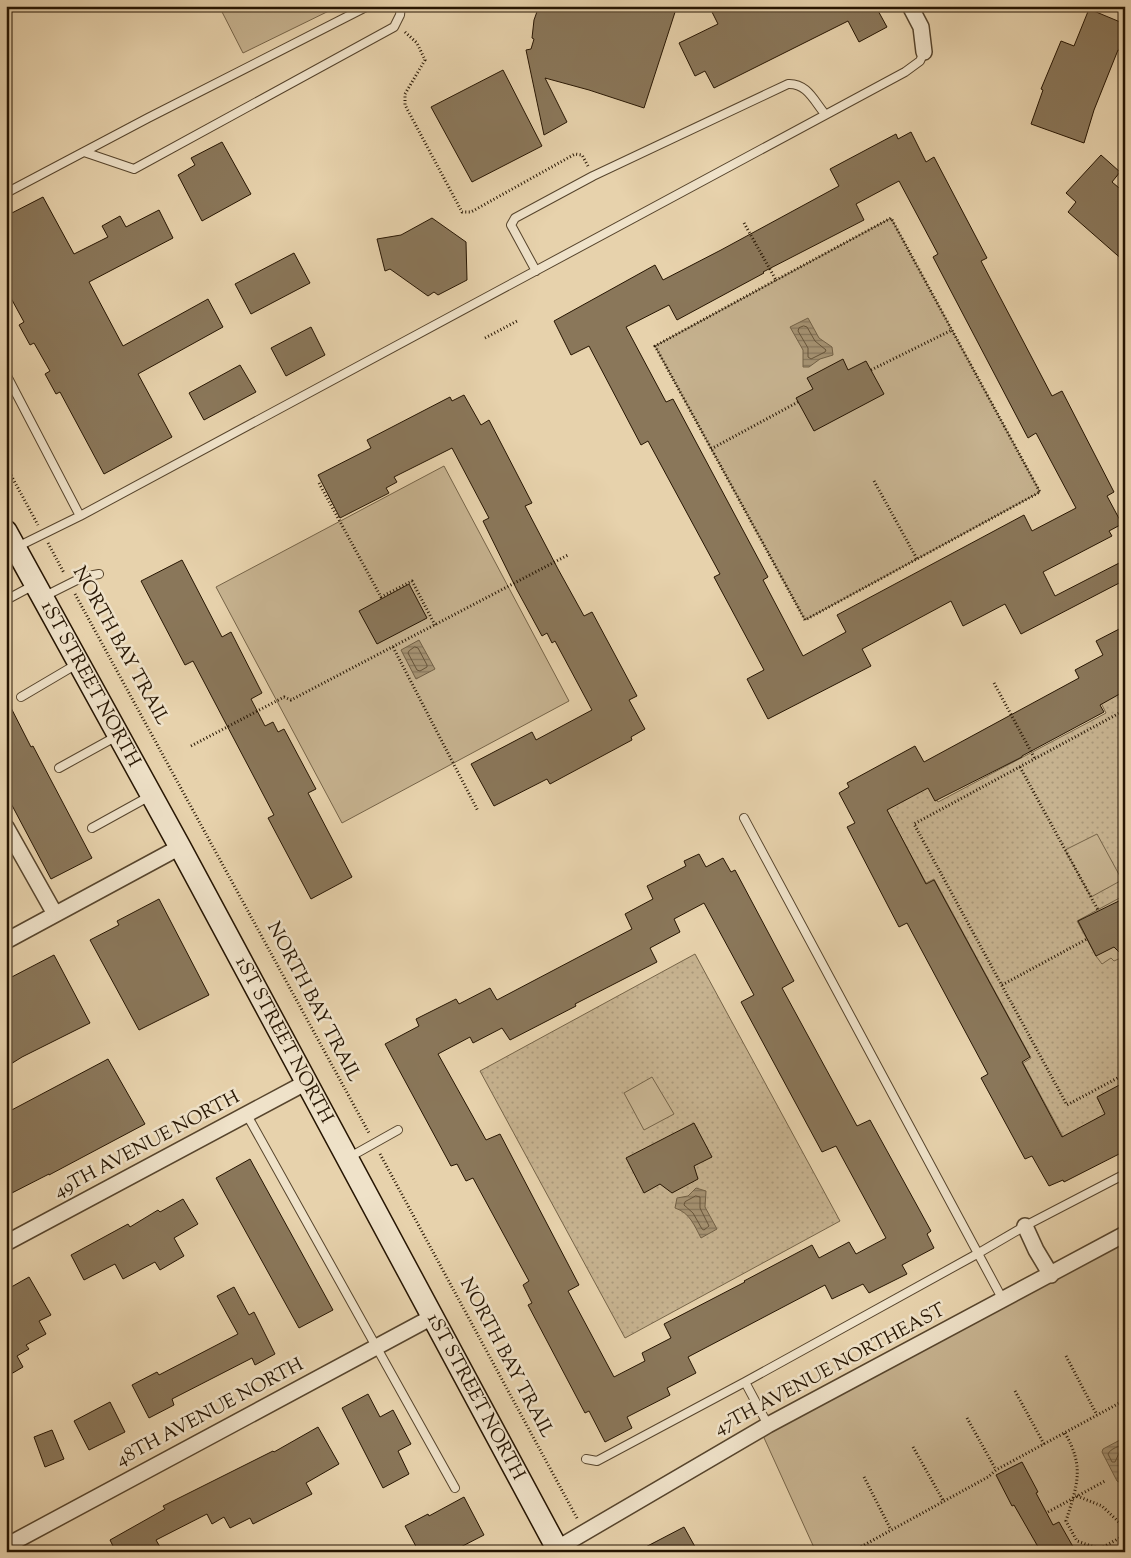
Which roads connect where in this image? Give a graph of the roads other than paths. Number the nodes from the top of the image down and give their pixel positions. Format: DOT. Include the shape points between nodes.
graph roads {
  1 [pos="368,6"];
  2 [pos="401,6"];
  3 [pos="910,6"];
  4 [pos="924,52"];
  5 [pos="825,114"];
  6 [pos="84,152"];
  7 [pos="6,194"];
  8 [pos="536,271"];
  9 [pos="6,374"];
  10 [pos="80,516"];
  11 [pos="11,539"];
  12 [pos="98,574"];
  13 [pos="39,591"];
  14 [pos="6,600"];
  15 [pos="79,663"];
  16 [pos="21,697"];
  17 [pos="119,736"];
  18 [pos="59,768"];
  19 [pos="151,795"];
  20 [pos="744,818"];
  21 [pos="6,827"];
  22 [pos="92,828"];
  23 [pos="180,847"];
  24 [pos="55,914"];
  25 [pos="6,941"];
  26 [pos="307,1082"];
  27 [pos="247,1115"];
  28 [pos="398,1130"];
  29 [pos="348,1158"];
  30 [pos="1125,1174"];
  31 [pos="1025,1226"];
  32 [pos="1125,1234"];
  33 [pos="6,1244"];
  34 [pos="977,1254"];
  35 [pos="1051,1275"];
  36 [pos="1002,1300"];
  37 [pos="434,1316"];
  38 [pos="375,1347"];
  39 [pos="745,1382"];
  40 [pos="768,1425"];
  41 [pos="586,1459"];
  42 [pos="455,1488"];
  43 [pos="6,1546"];
  44 [pos="556,1551"];
  1 -- 6 [label="lane"];
  2 -- 6 [label="lane" via="394,27 134,169"];
  3 -- 4 [label="street" via="921,26"];
  4 -- 5 [label="lane" via="920,61 905,72"];
  5 -- 8 [label="lane"];
  5 -- 8 [label="lane" via="804,87 788,84 593,176 515,218 511,225"];
  6 -- 7 [label="lane"];
  8 -- 10 [label="lane"];
  9 -- 10 [label="lane"];
  10 -- 11 [label="lane" via="43,535"];
  11 -- 13 [label="street, 1ST STREET NORTH"];
  12 -- 13 [label="lane"];
  13 -- 14 [label="lane"];
  13 -- 15 [label="street, 1ST STREET NORTH"];
  15 -- 16 [label="lane"];
  15 -- 17 [label="street, 1ST STREET NORTH"];
  17 -- 18 [label="lane"];
  17 -- 19 [label="street, 1ST STREET NORTH"];
  19 -- 22 [label="lane"];
  19 -- 23 [label="street, 1ST STREET NORTH"];
  20 -- 34 [label="lane"];
  21 -- 24 [label="street"];
  23 -- 24 [label="street"];
  23 -- 26 [label="street, 1ST STREET NORTH"];
  24 -- 25 [label="street"];
  26 -- 27 [label="street, 49TH AVENUE NORTH"];
  26 -- 29 [label="street, 1ST STREET NORTH"];
  27 -- 33 [label="street, 49TH AVENUE NORTH"];
  27 -- 38 [label="lane"];
  28 -- 29 [label="lane"];
  29 -- 37 [label="street, 1ST STREET NORTH"];
  30 -- 31 [label="lane"];
  31 -- 34 [label="lane"];
  31 -- 35 [label="street"];
  32 -- 35 [label="street, 47TH AVENUE NORTHEAST"];
  34 -- 36 [label="lane"];
  34 -- 39 [label="lane"];
  35 -- 36 [label="street, 47TH AVENUE NORTHEAST"];
  36 -- 40 [label="street, 47TH AVENUE NORTHEAST"];
  37 -- 38 [label="street, 48TH AVENUE NORTH"];
  37 -- 44 [label="street, 1ST STREET NORTH"];
  38 -- 42 [label="lane"];
  38 -- 43 [label="street, 48TH AVENUE NORTH"];
  39 -- 40 [label="lane"];
  39 -- 41 [label="lane" via="597,1461"];
  40 -- 44 [label="street, 47TH AVENUE NORTHEAST"];
}
